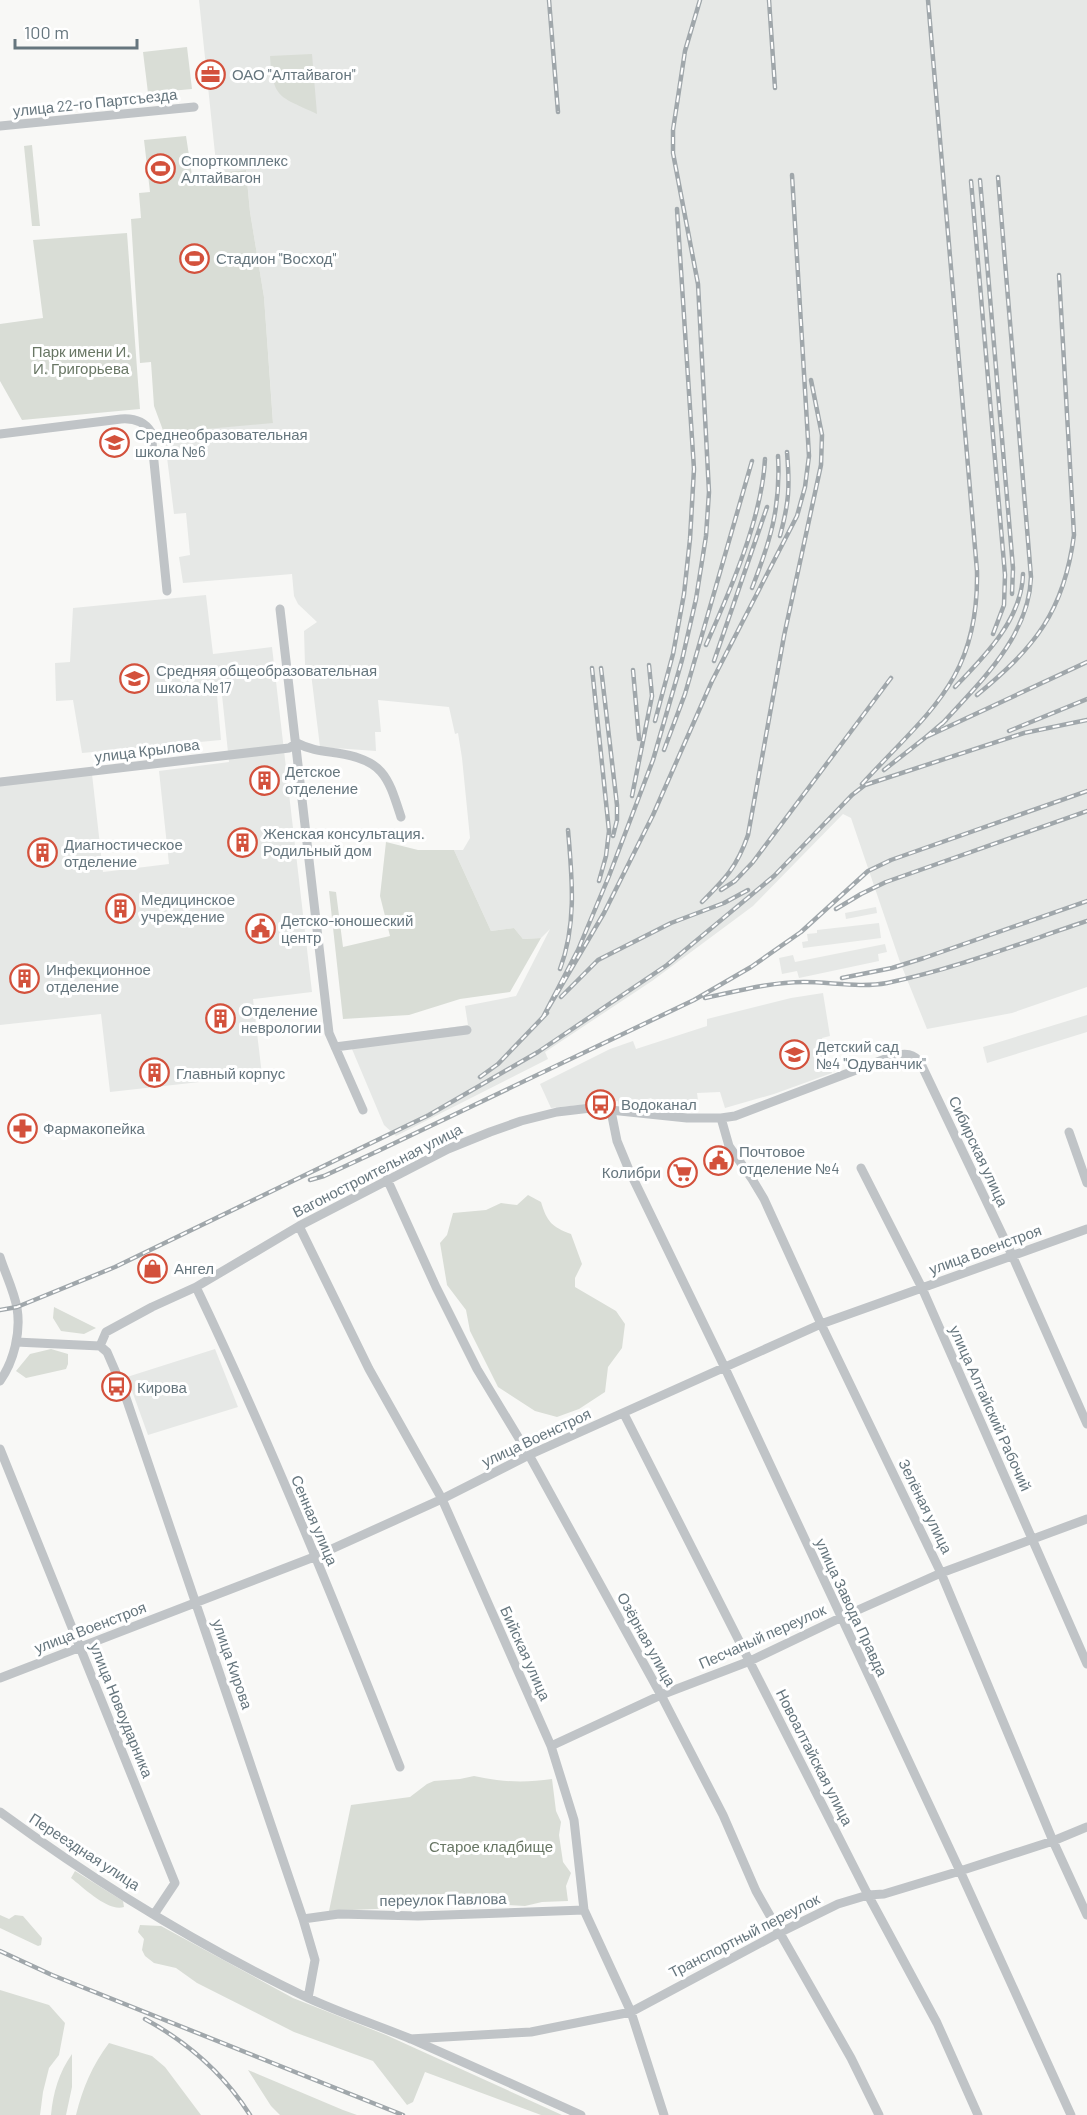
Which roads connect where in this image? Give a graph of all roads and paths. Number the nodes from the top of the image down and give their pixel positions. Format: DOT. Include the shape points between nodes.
graph roads {
  1 [pos="194,107"];
  2 [pos="0,126"];
  3 [pos="0,434"];
  4 [pos="167,591"];
  5 [pos="280,609"];
  6 [pos="297,743"];
  7 [pos="0,782"];
  8 [pos="401,817"];
  9 [pos="467,1030"];
  10 [pos="335,1047"];
  11 [pos="915,1056"];
  12 [pos="363,1110"];
  13 [pos="611,1111"];
  14 [pos="721,1118"];
  15 [pos="1069,1132"];
  16 [pos="861,1168"];
  17 [pos="387,1179"];
  18 [pos="1087,1183"];
  19 [pos="299,1226"];
  20 [pos="1087,1229"];
  21 [pos="1012,1255"];
  22 [pos="0,1257"];
  23 [pos="196,1287"];
  24 [pos="922,1288"];
  25 [pos="821,1324"];
  26 [pos="15,1342"];
  27 [pos="100,1346"];
  28 [pos="724,1366"];
  29 [pos="0,1381"];
  30 [pos="624,1414"];
  31 [pos="1087,1424"];
  32 [pos="0,1449"];
  33 [pos="529,1455"];
  34 [pos="442,1499"];
  35 [pos="1087,1519"];
  36 [pos="1032,1539"];
  37 [pos="314,1557"];
  38 [pos="941,1573"];
  39 [pos="196,1602"];
  40 [pos="840,1618"];
  41 [pos="80,1646"];
  42 [pos="750,1661"];
  43 [pos="1087,1664"];
  44 [pos="0,1678"];
  45 [pos="661,1695"];
  46 [pos="550,1746"];
  47 [pos="400,1767"];
  48 [pos="0,1812"];
  49 [pos="1087,1827"];
  50 [pos="1053,1841"];
  51 [pos="960,1871"];
  52 [pos="868,1896"];
  53 [pos="584,1910"];
  54 [pos="155,1913"];
  55 [pos="1087,1915"];
  56 [pos="303,1919"];
  57 [pos="778,1933"];
  58 [pos="308,1998"];
  59 [pos="632,2012"];
  60 [pos="410,2039"];
  61 [pos="581,2115"];
  62 [pos="664,2115"];
  63 [pos="879,2115"];
  64 [pos="978,2115"];
  65 [pos="1071,2115"];
  1 -- 2 [label="street, улица 22-го Партсъезда"];
  3 -- 4 [label="street" via="122,419 135,420 147,427 151,432"];
  5 -- 6 [label="street"];
  6 -- 7 [label="street, улица Крылова" via="289,748"];
  6 -- 8 [label="street" via="373,764 385,774"];
  6 -- 10 [label="street" via="329,1033"];
  9 -- 10 [label="street"];
  10 -- 12 [label="street"];
  11 -- 14 [label="street, Вагоностроительная улица" via="893,1056"];
  11 -- 21 [label="street, Сибирская улица"];
  13 -- 14 [label="street, Вагоностроительная улица"];
  13 -- 17 [label="street, Вагоностроительная улица" via="591,1108 521,1121 448,1149"];
  13 -- 28 [label="street, улица Завода Правда" via="617,1141 629,1170"];
  14 -- 25 [label="street, Зелёная улица" via="729,1146 764,1199"];
  15 -- 18 [label="street"];
  16 -- 24 [label="street, улица Алтайский Рабочий"];
  17 -- 19 [label="street, Вагоностроительная улица"];
  17 -- 33 [label="street, Озёрная улица" via="477,1369"];
  19 -- 23 [label="street, Вагоностроительная улица"];
  19 -- 34 [label="street, Бийская улица" via="369,1369"];
  20 -- 21 [label="street, улица Военстроя"];
  21 -- 24 [label="street, улица Военстроя"];
  21 -- 31 [label="street, Сибирская улица"];
  22 -- 26 [label="street" via="17,1307"];
  23 -- 27 [label="street, Вагоностроительная улица" via="106,1332"];
  23 -- 37 [label="street, Сенная улица"];
  24 -- 25 [label="street, улица Военстроя"];
  24 -- 36 [label="street, улица Алтайский Рабочий"];
  25 -- 28 [label="street, улица Военстроя"];
  25 -- 38 [label="street, Зелёная улица"];
  26 -- 27 [label="street"];
  26 -- 29 [label="street"];
  27 -- 39 [label="street, улица Кирова" via="107,1352 123,1389"];
  28 -- 30 [label="street, улица Военстроя"];
  28 -- 40 [label="street, улица Завода Правда"];
  30 -- 33 [label="street, улица Военстроя"];
  30 -- 42 [label="street, Новоалтайская улица"];
  32 -- 41 [label="street, улица Новоударника"];
  33 -- 34 [label="street, улица Военстроя"];
  33 -- 45 [label="street, Озёрная улица"];
  34 -- 37 [label="street, улица Военстроя"];
  34 -- 46 [label="street, Бийская улица"];
  35 -- 36 [label="street, Песчаный переулок"];
  36 -- 38 [label="street, Песчаный переулок"];
  36 -- 43 [label="street, улица Алтайский Рабочий"];
  37 -- 39 [label="street, улица Военстроя"];
  37 -- 47 [label="street, Сенная улица"];
  38 -- 40 [label="street, Песчаный переулок"];
  38 -- 50 [label="street, Зелёная улица"];
  39 -- 41 [label="street, улица Военстроя"];
  39 -- 56 [label="street, улица Кирова"];
  40 -- 42 [label="street, Песчаный переулок"];
  40 -- 51 [label="street, улица Завода Правда"];
  41 -- 44 [label="street, улица Военстроя"];
  41 -- 54 [label="street, улица Новоударника" via="175,1883"];
  42 -- 45 [label="street, Песчаный переулок"];
  42 -- 52 [label="street, Новоалтайская улица"];
  45 -- 46 [label="street, Песчаный переулок"];
  45 -- 57 [label="street, Озёрная улица"];
  46 -- 53 [label="street, Бийская улица" via="574,1820"];
  48 -- 54 [label="street, Переездная улица"];
  49 -- 50 [label="street, Транспортный переулок"];
  50 -- 51 [label="street, Транспортный переулок"];
  50 -- 55 [label="street, Зелёная улица"];
  51 -- 52 [label="street, Транспортный переулок"];
  51 -- 65 [label="street, улица Завода Правда"];
  52 -- 57 [label="street, Транспортный переулок" via="838,1904"];
  52 -- 64 [label="street, Новоалтайская улица" via="937,2023"];
  53 -- 56 [label="street, переулок Павлова" via="429,1916 339,1914"];
  53 -- 59 [label="street, Бийская улица"];
  54 -- 58 [label="street, Переездная улица"];
  56 -- 58 [label="street, улица Кирова" via="315,1960"];
  57 -- 59 [label="street, Транспортный переулок"];
  57 -- 63 [label="street, Озёрная улица" via="851,2058"];
  58 -- 60 [label="street, Переездная улица"];
  59 -- 60 [label="street, Транспортный переулок" via="531,2032"];
  59 -- 62 [label="street, Бийская улица"];
  60 -- 61 [label="street, Переездная улица"];
}
